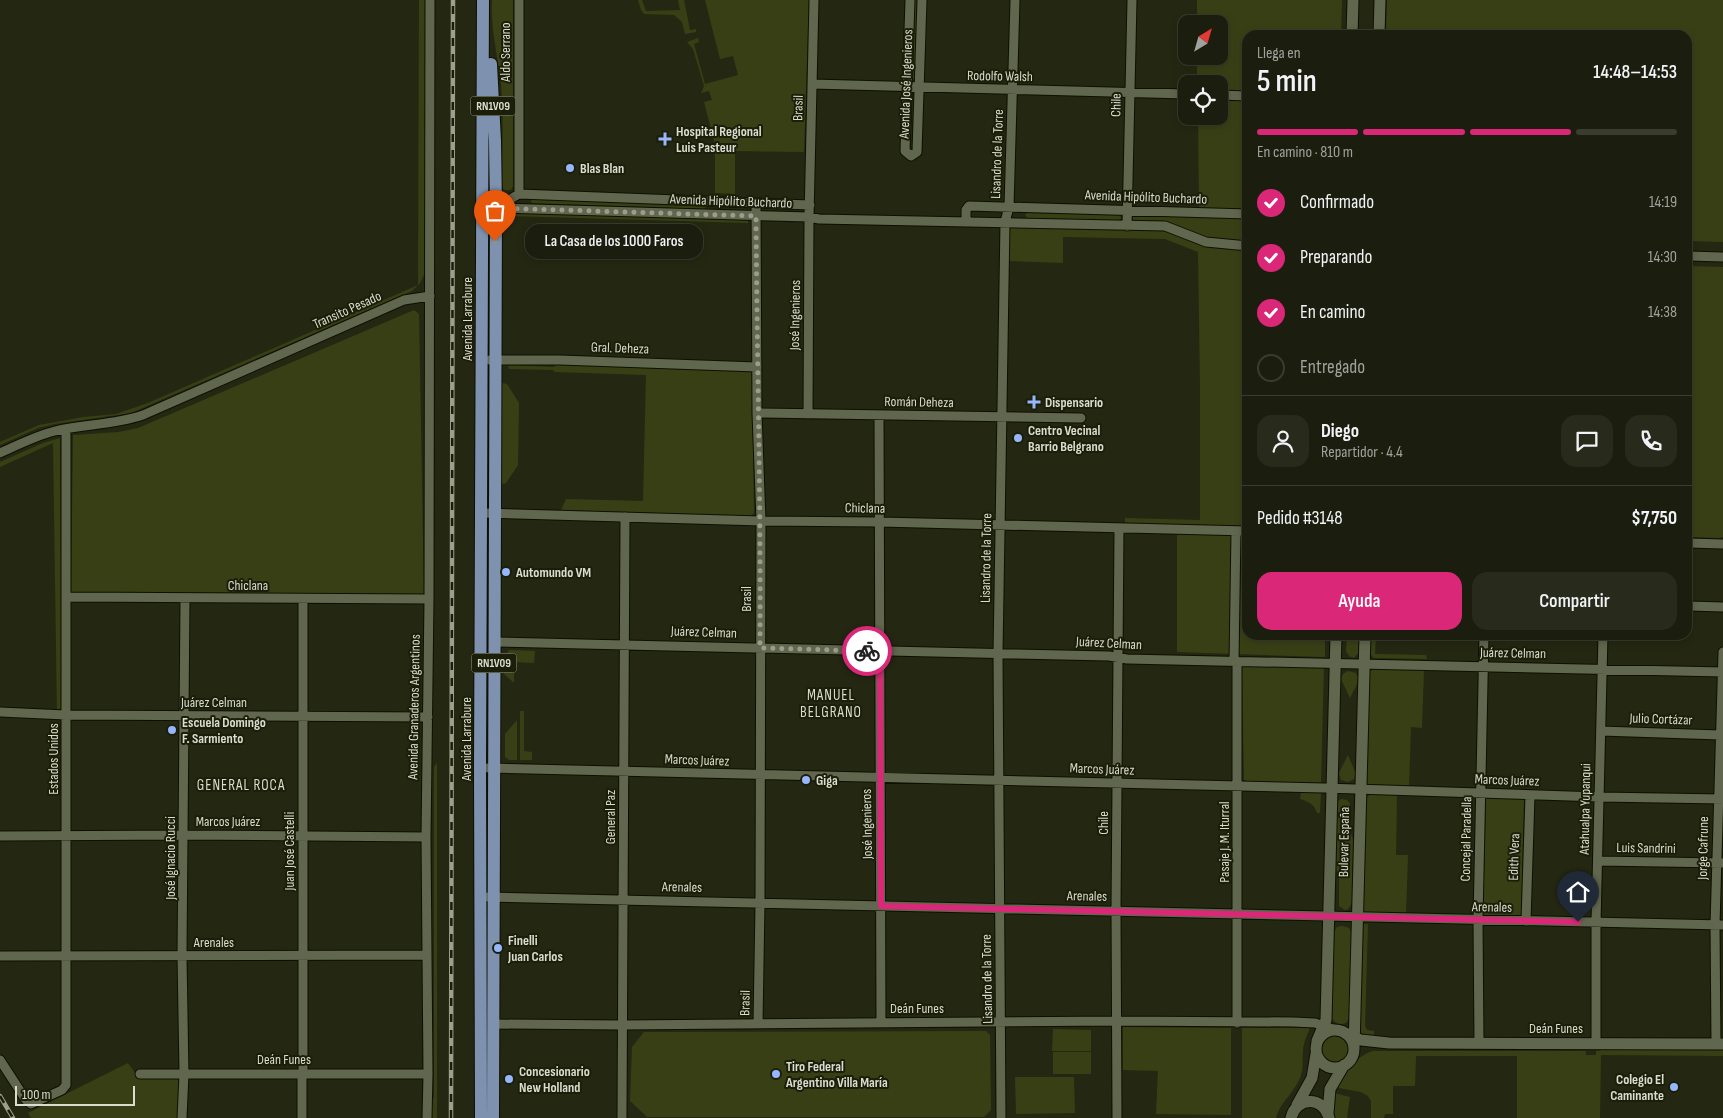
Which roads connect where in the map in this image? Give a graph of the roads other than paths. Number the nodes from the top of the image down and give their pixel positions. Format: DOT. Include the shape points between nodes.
graph roads {
  1 [pos="430,0"];
  2 [pos="519,0"];
  3 [pos="814,0"];
  4 [pos="910,0"];
  5 [pos="922,0"];
  6 [pos="1015,0"];
  7 [pos="1132,0"];
  8 [pos="1353,0"];
  9 [pos="1380,0"];
  10 [pos="483,2"];
  11 [pos="1352,30"];
  12 [pos="1379,30"];
  13 [pos="812,84"];
  14 [pos="907,87"];
  15 [pos="919,87"];
  16 [pos="1013,90"];
  17 [pos="1130,93"];
  18 [pos="1178,94"];
  19 [pos="1228,95"];
  20 [pos="1242,96"];
  21 [pos="519,194"];
  22 [pos="710,201"];
  23 [pos="756,203"];
  24 [pos="810,205"];
  25 [pos="1009,207"];
  26 [pos="496,208"];
  27 [pos="1127,211"];
  28 [pos="483,212"];
  29 [pos="711,214"];
  30 [pos="1242,214"];
  31 [pos="756,216"];
  32 [pos="809,217"];
  33 [pos="966,221"];
  34 [pos="1005,222"];
  35 [pos="1127,226"];
  36 [pos="1242,245"];
  37 [pos="1692,256"];
  38 [pos="1723,257"];
  39 [pos="430,296"];
  40 [pos="489,360"];
  41 [pos="757,367"];
  42 [pos="758,413"];
  43 [pos="808,414"];
  44 [pos="879,415"];
  45 [pos="1001,417"];
  46 [pos="1081,418"];
  47 [pos="66,429"];
  48 [pos="0,453"];
  49 [pos="488,513"];
  50 [pos="625,517"];
  51 [pos="761,521"];
  52 [pos="880,522"];
  53 [pos="1000,524"];
  54 [pos="1119,528"];
  55 [pos="1236,531"];
  56 [pos="1242,531"];
  57 [pos="1692,542"];
  58 [pos="1723,544"];
  59 [pos="67,597"];
  60 [pos="185,598"];
  61 [pos="303,599"];
  62 [pos="429,599"];
  63 [pos="1692,606"];
  64 [pos="1723,607"];
  65 [pos="1336,640"];
  66 [pos="1365,640"];
  67 [pos="1484,640"];
  68 [pos="1603,640"];
  69 [pos="494,642"];
  70 [pos="624,644"];
  71 [pos="760,648"];
  72 [pos="880,651"];
  73 [pos="1723,652"];
  74 [pos="998,654"];
  75 [pos="1118,657"];
  76 [pos="1236,661"];
  77 [pos="1336,662"];
  78 [pos="1364,663"];
  79 [pos="1484,666"];
  80 [pos="1603,669"];
  81 [pos="1723,672"];
  82 [pos="0,712"];
  83 [pos="66,715"];
  84 [pos="183,716"];
  85 [pos="302,716"];
  86 [pos="428,717"];
  87 [pos="1601,731"];
  88 [pos="1720,735"];
  89 [pos="487,768"];
  90 [pos="624,771"];
  91 [pos="760,775"];
  92 [pos="880,778"];
  93 [pos="999,780"];
  94 [pos="1117,784"];
  95 [pos="1238,787"];
  96 [pos="1332,789"];
  97 [pos="1360,790"];
  98 [pos="1481,794"];
  99 [pos="1530,795"];
  100 [pos="1599,797"];
  101 [pos="1720,799"];
  102 [pos="66,835"];
  103 [pos="184,835"];
  104 [pos="0,836"];
  105 [pos="303,836"];
  106 [pos="426,836"];
  107 [pos="1598,861"];
  108 [pos="1720,863"];
  109 [pos="487,897"];
  110 [pos="623,900"];
  111 [pos="760,903"];
  112 [pos="881,906"];
  113 [pos="1000,909"];
  114 [pos="1116,910"];
  115 [pos="1238,915"];
  116 [pos="1329,917"];
  117 [pos="1357,918"];
  118 [pos="1478,920"];
  119 [pos="1526,921"];
  120 [pos="1596,923"];
  121 [pos="1719,925"];
  122 [pos="302,955"];
  123 [pos="427,955"];
  124 [pos="0,956"];
  125 [pos="66,956"];
  126 [pos="182,956"];
  127 [pos="1117,1021"];
  128 [pos="1001,1022"];
  129 [pos="1237,1022"];
  130 [pos="880,1023"];
  131 [pos="493,1024"];
  132 [pos="758,1024"];
  133 [pos="622,1025"];
  134 [pos="1324,1026"];
  135 [pos="1389,1043"];
  136 [pos="1479,1043"];
  137 [pos="1596,1043"];
  138 [pos="1719,1044"];
  139 [pos="1348,1046"];
  140 [pos="1317,1047"];
  141 [pos="0,1060"];
  142 [pos="140,1074"];
  143 [pos="184,1074"];
  144 [pos="302,1074"];
  145 [pos="428,1074"];
  146 [pos="1297,1105"];
  147 [pos="1329,1115"];
  148 [pos="1290,1117"];
  149 [pos="182,1118"];
  150 [pos="302,1118"];
  151 [pos="426,1118"];
  152 [pos="481,1118"];
  153 [pos="493,1118"];
  154 [pos="622,1118"];
  155 [pos="1001,1118"];
  156 [pos="1117,1118"];
  1 -- 39 [label="street"];
  2 -- 21 [label="street, Aldo Serrano"];
  3 -- 13 [label="street, Brasil"];
  4 -- 14 [label="street, Avenida José Ingenieros"];
  5 -- 15 [label="street, Avenida José Ingenieros"];
  6 -- 16 [label="street, Lisandro de la Torre"];
  7 -- 17 [label="street, Chile"];
  8 -- 11 [label="main road"];
  9 -- 12 [label="main road"];
  10 -- 26 [label="main road, Avenida Larrabure / RN1V09" via="491,62"];
  10 -- 28 [label="main road, Avenida Larrabure / RN1V09"];
  13 -- 14 [label="street, Rodolfo Walsh"];
  13 -- 24 [label="street, Brasil"];
  14 -- 15 [label="street, Rodolfo Walsh"];
  14 -- 15 [label="street, Avenida José Ingenieros" via="905,151 911,156 917,152"];
  15 -- 16 [label="street, Rodolfo Walsh"];
  16 -- 17 [label="street, Rodolfo Walsh"];
  16 -- 25 [label="street, Lisandro de la Torre"];
  17 -- 18 [label="street, Rodolfo Walsh"];
  17 -- 27 [label="street, Chile"];
  19 -- 20 [label="street"];
  21 -- 22 [label="street, Avenida Hipólito Buchardo"];
  21 -- 26 [label="street"];
  22 -- 23 [label="street, Avenida Hipólito Buchardo"];
  22 -- 29 [label="street"];
  23 -- 24 [label="street, Avenida Hipólito Buchardo"];
  23 -- 31 [label="street, Brasil"];
  24 -- 32 [label="street, Brasil"];
  25 -- 27 [label="street, Avenida Hipólito Buchardo"];
  25 -- 33 [label="street, Avenida Hipólito Buchardo" via="969,206"];
  25 -- 34 [label="street, Lisandro de la Torre"];
  26 -- 28 [label="street"];
  26 -- 29 [label="street, Avenida Hipólito Buchardo"];
  26 -- 40 [label="main road, Avenida Larrabure / RN1V09"];
  27 -- 30 [label="street, Avenida Hipólito Buchardo"];
  27 -- 35 [label="street, Chile"];
  28 -- 40 [label="main road, Avenida Larrabure / RN1V09"];
  29 -- 31 [label="street, Avenida Hipólito Buchardo"];
  31 -- 32 [label="street, Avenida Hipólito Buchardo"];
  31 -- 41 [label="street, Brasil"];
  32 -- 33 [label="street, Avenida Hipólito Buchardo"];
  32 -- 43 [label="street, José Ingenieros"];
  33 -- 34 [label="street, Avenida Hipólito Buchardo"];
  34 -- 35 [label="street, Avenida Hipólito Buchardo"];
  34 -- 45 [label="street, Lisandro de la Torre"];
  35 -- 36 [label="street, Avenida Hipólito Buchardo" via="1165,226 1206,242"];
  37 -- 38 [label="street"];
  39 -- 47 [label="street, Transito Pesado" via="404,300 143,416 118,423"];
  39 -- 62 [label="street, Avenida Granaderos Argentinos"];
  40 -- 41 [label="street, Gral. Deheza"];
  40 -- 49 [label="main road, Avenida Larrabure / RN1V09"];
  41 -- 42 [label="street, Brasil"];
  42 -- 43 [label="street, Román Deheza"];
  42 -- 51 [label="street, Brasil"];
  43 -- 44 [label="street, Román Deheza"];
  44 -- 45 [label="street, Román Deheza"];
  44 -- 52 [label="street, José Ingenieros"];
  45 -- 46 [label="street, Román Deheza"];
  45 -- 53 [label="street, Lisandro de la Torre"];
  47 -- 48 [label="street, Transito Pesado" via="41,435"];
  47 -- 59 [label="street, Estados Unidos"];
  49 -- 50 [label="street, Chiclana"];
  49 -- 69 [label="main road, Avenida Larrabure / RN1V09"];
  49 -- 89 [label="main road, Avenida Larrabure / RN1V09"];
  50 -- 51 [label="street, Chiclana"];
  50 -- 70 [label="street, General Paz"];
  51 -- 52 [label="street, Chiclana"];
  51 -- 71 [label="street, Brasil"];
  52 -- 53 [label="street, Chiclana"];
  52 -- 72 [label="street, José Ingenieros"];
  53 -- 54 [label="street, Chiclana"];
  53 -- 74 [label="street, Lisandro de la Torre"];
  54 -- 55 [label="street, Chiclana"];
  54 -- 75 [label="street, Chile"];
  55 -- 56 [label="street, Chiclana"];
  55 -- 76 [label="street, Pasaje J. M. Iturral"];
  57 -- 58 [label="street"];
  59 -- 60 [label="street, Chiclana"];
  59 -- 83 [label="street, Estados Unidos"];
  60 -- 61 [label="street, Chiclana"];
  60 -- 84 [label="street, José Ignacio Rucci"];
  61 -- 62 [label="street, Chiclana"];
  61 -- 85 [label="street, Juan José Castelli"];
  62 -- 86 [label="street, Avenida Granaderos Argentinos"];
  63 -- 64 [label="street"];
  65 -- 77 [label="main road, Bulevar España"];
  66 -- 78 [label="main road, Bulevar España"];
  67 -- 79 [label="street, Concejal Paradella"];
  68 -- 80 [label="street, Atahualpa Yupanqui"];
  69 -- 70 [label="street, Juárez Celman"];
  69 -- 89 [label="main road, Avenida Larrabure / RN1V09"];
  70 -- 71 [label="street, Juárez Celman"];
  70 -- 90 [label="street, General Paz"];
  71 -- 72 [label="street, Juárez Celman"];
  71 -- 91 [label="street, Brasil"];
  72 -- 74 [label="street, Juárez Celman"];
  72 -- 92 [label="street, José Ingenieros"];
  73 -- 81 [label="street, Jorge Cafrune"];
  74 -- 75 [label="street, Juárez Celman"];
  74 -- 93 [label="street, Lisandro de la Torre"];
  75 -- 76 [label="street, Juárez Celman"];
  75 -- 94 [label="street, Chile"];
  76 -- 77 [label="street, Juárez Celman"];
  76 -- 95 [label="street, Pasaje J. M. Iturral"];
  77 -- 78 [label="street, Juárez Celman"];
  77 -- 96 [label="main road, Bulevar España"];
  78 -- 79 [label="street, Juárez Celman"];
  78 -- 97 [label="main road, Bulevar España"];
  79 -- 80 [label="street, Juárez Celman"];
  79 -- 98 [label="street, Concejal Paradella"];
  80 -- 81 [label="street, Juárez Celman"];
  80 -- 87 [label="street, Atahualpa Yupanqui"];
  81 -- 88 [label="street, Jorge Cafrune"];
  82 -- 83 [label="street, Juárez Celman"];
  83 -- 84 [label="street, Juárez Celman"];
  83 -- 102 [label="street, Estados Unidos"];
  84 -- 85 [label="street, Juárez Celman"];
  84 -- 103 [label="street, José Ignacio Rucci"];
  85 -- 86 [label="street, Juárez Celman"];
  85 -- 105 [label="street, Juan José Castelli"];
  86 -- 106 [label="street, Avenida Granaderos Argentinos"];
  87 -- 88 [label="street, Julio Cortázar"];
  87 -- 100 [label="street, Atahualpa Yupanqui"];
  88 -- 101 [label="street, Jorge Cafrune"];
  89 -- 90 [label="street, Marcos Juárez"];
  89 -- 109 [label="main road, Avenida Larrabure / RN1V09"];
  90 -- 91 [label="street, Marcos Juárez"];
  90 -- 110 [label="street, General Paz"];
  91 -- 92 [label="street, Marcos Juárez"];
  91 -- 111 [label="street, Brasil"];
  92 -- 93 [label="street, Marcos Juárez"];
  92 -- 112 [label="street, José Ingenieros"];
  93 -- 94 [label="street, Marcos Juárez"];
  93 -- 113 [label="street, Lisandro de la Torre"];
  94 -- 95 [label="street, Marcos Juárez"];
  94 -- 114 [label="street, Chile"];
  95 -- 96 [label="street, Marcos Juárez"];
  95 -- 115 [label="street, Pasaje J. M. Iturral"];
  96 -- 97 [label="street, Marcos Juárez"];
  96 -- 116 [label="main road, Bulevar España"];
  97 -- 98 [label="street, Marcos Juárez"];
  97 -- 117 [label="main road, Bulevar España"];
  98 -- 99 [label="street, Marcos Juárez"];
  98 -- 118 [label="street, Concejal Paradella"];
  99 -- 100 [label="street, Marcos Juárez"];
  99 -- 119 [label="street, Edith Vera"];
  100 -- 101 [label="street, Marcos Juárez"];
  100 -- 107 [label="street, Atahualpa Yupanqui"];
  101 -- 108 [label="street, Jorge Cafrune"];
  102 -- 103 [label="street, Marcos Juárez"];
  102 -- 104 [label="street, Marcos Juárez"];
  102 -- 125 [label="street, Estados Unidos"];
  103 -- 105 [label="street, Marcos Juárez"];
  103 -- 126 [label="street, José Ignacio Rucci"];
  105 -- 106 [label="street, Marcos Juárez"];
  105 -- 122 [label="street, Juan José Castelli"];
  106 -- 123 [label="street, Avenida Granaderos Argentinos"];
  107 -- 108 [label="street, Luis Sandrini"];
  107 -- 120 [label="street, Atahualpa Yupanqui"];
  108 -- 121 [label="street, Jorge Cafrune"];
  109 -- 110 [label="street, Arenales"];
  109 -- 131 [label="main road, Avenida Larrabure / RN1V09"];
  109 -- 152 [label="main road, Avenida Larrabure / RN1V09"];
  110 -- 111 [label="street, Arenales"];
  110 -- 133 [label="street, General Paz"];
  111 -- 112 [label="street, Arenales"];
  111 -- 132 [label="street, Brasil"];
  112 -- 113 [label="street, Arenales"];
  112 -- 130 [label="street, José Ingenieros"];
  113 -- 114 [label="street, Arenales"];
  113 -- 128 [label="street, Lisandro de la Torre"];
  114 -- 115 [label="street, Arenales"];
  114 -- 127 [label="street, Chile"];
  115 -- 116 [label="street, Arenales"];
  115 -- 129 [label="street, Pasaje J. M. Iturral"];
  116 -- 117 [label="street, Arenales"];
  116 -- 134 [label="main road, Bulevar España"];
  117 -- 118 [label="street, Arenales"];
  117 -- 139 [label="main road, Bulevar España"];
  118 -- 119 [label="street, Arenales"];
  118 -- 136 [label="street, Concejal Paradella"];
  119 -- 120 [label="street, Arenales"];
  120 -- 121 [label="street, Arenales"];
  120 -- 137 [label="street, Atahualpa Yupanqui"];
  121 -- 138 [label="street, Jorge Cafrune"];
  122 -- 123 [label="street, Arenales"];
  122 -- 126 [label="street, Arenales"];
  122 -- 144 [label="street, Juan José Castelli"];
  123 -- 145 [label="street, Avenida Granaderos Argentinos"];
  124 -- 125 [label="street, Arenales"];
  125 -- 126 [label="street, Arenales"];
  125 -- 141 [label="street, Estados Unidos" via="64,1088 31,1104"];
  126 -- 143 [label="street, José Ignacio Rucci"];
  127 -- 128 [label="street, Deán Funes"];
  127 -- 129 [label="street, Deán Funes"];
  127 -- 156 [label="street, Chile"];
  128 -- 130 [label="street, Deán Funes"];
  128 -- 155 [label="street, Lisandro de la Torre"];
  129 -- 134 [label="street, Deán Funes" via="1293,1022"];
  130 -- 132 [label="street, Deán Funes"];
  131 -- 133 [label="street, Deán Funes"];
  131 -- 153 [label="main road, Avenida Larrabure / RN1V09"];
  132 -- 133 [label="street, Deán Funes"];
  133 -- 154 [label="street, General Paz"];
  134 -- 139 [label="street, Deán Funes"];
  134 -- 140 [label="main road, Bulevar España"];
  135 -- 136 [label="main road, Deán Funes"];
  135 -- 139 [label="main road, Deán Funes"];
  135 -- 139 [label="main road, Deán Funes"];
  136 -- 137 [label="main road, Deán Funes"];
  137 -- 138 [label="main road, Deán Funes"];
  139 -- 140 [label="main road" via="1328,1031"];
  139 -- 140 [label="main road" via="1336,1068 1320,1060"];
  139 -- 147 [label="main road" via="1330,1089"];
  140 -- 146 [label="main road, Bulevar España" via="1312,1078"];
  142 -- 143 [label="street, Deán Funes"];
  143 -- 144 [label="street, Deán Funes"];
  143 -- 149 [label="street, José Ignacio Rucci"];
  144 -- 145 [label="street, Deán Funes"];
  144 -- 150 [label="street, Juan José Castelli"];
  145 -- 151 [label="street, Avenida Granaderos Argentinos"];
  146 -- 147 [label="main road" via="1315,1101"];
  146 -- 148 [label="main road, Bulevar España"];
}
